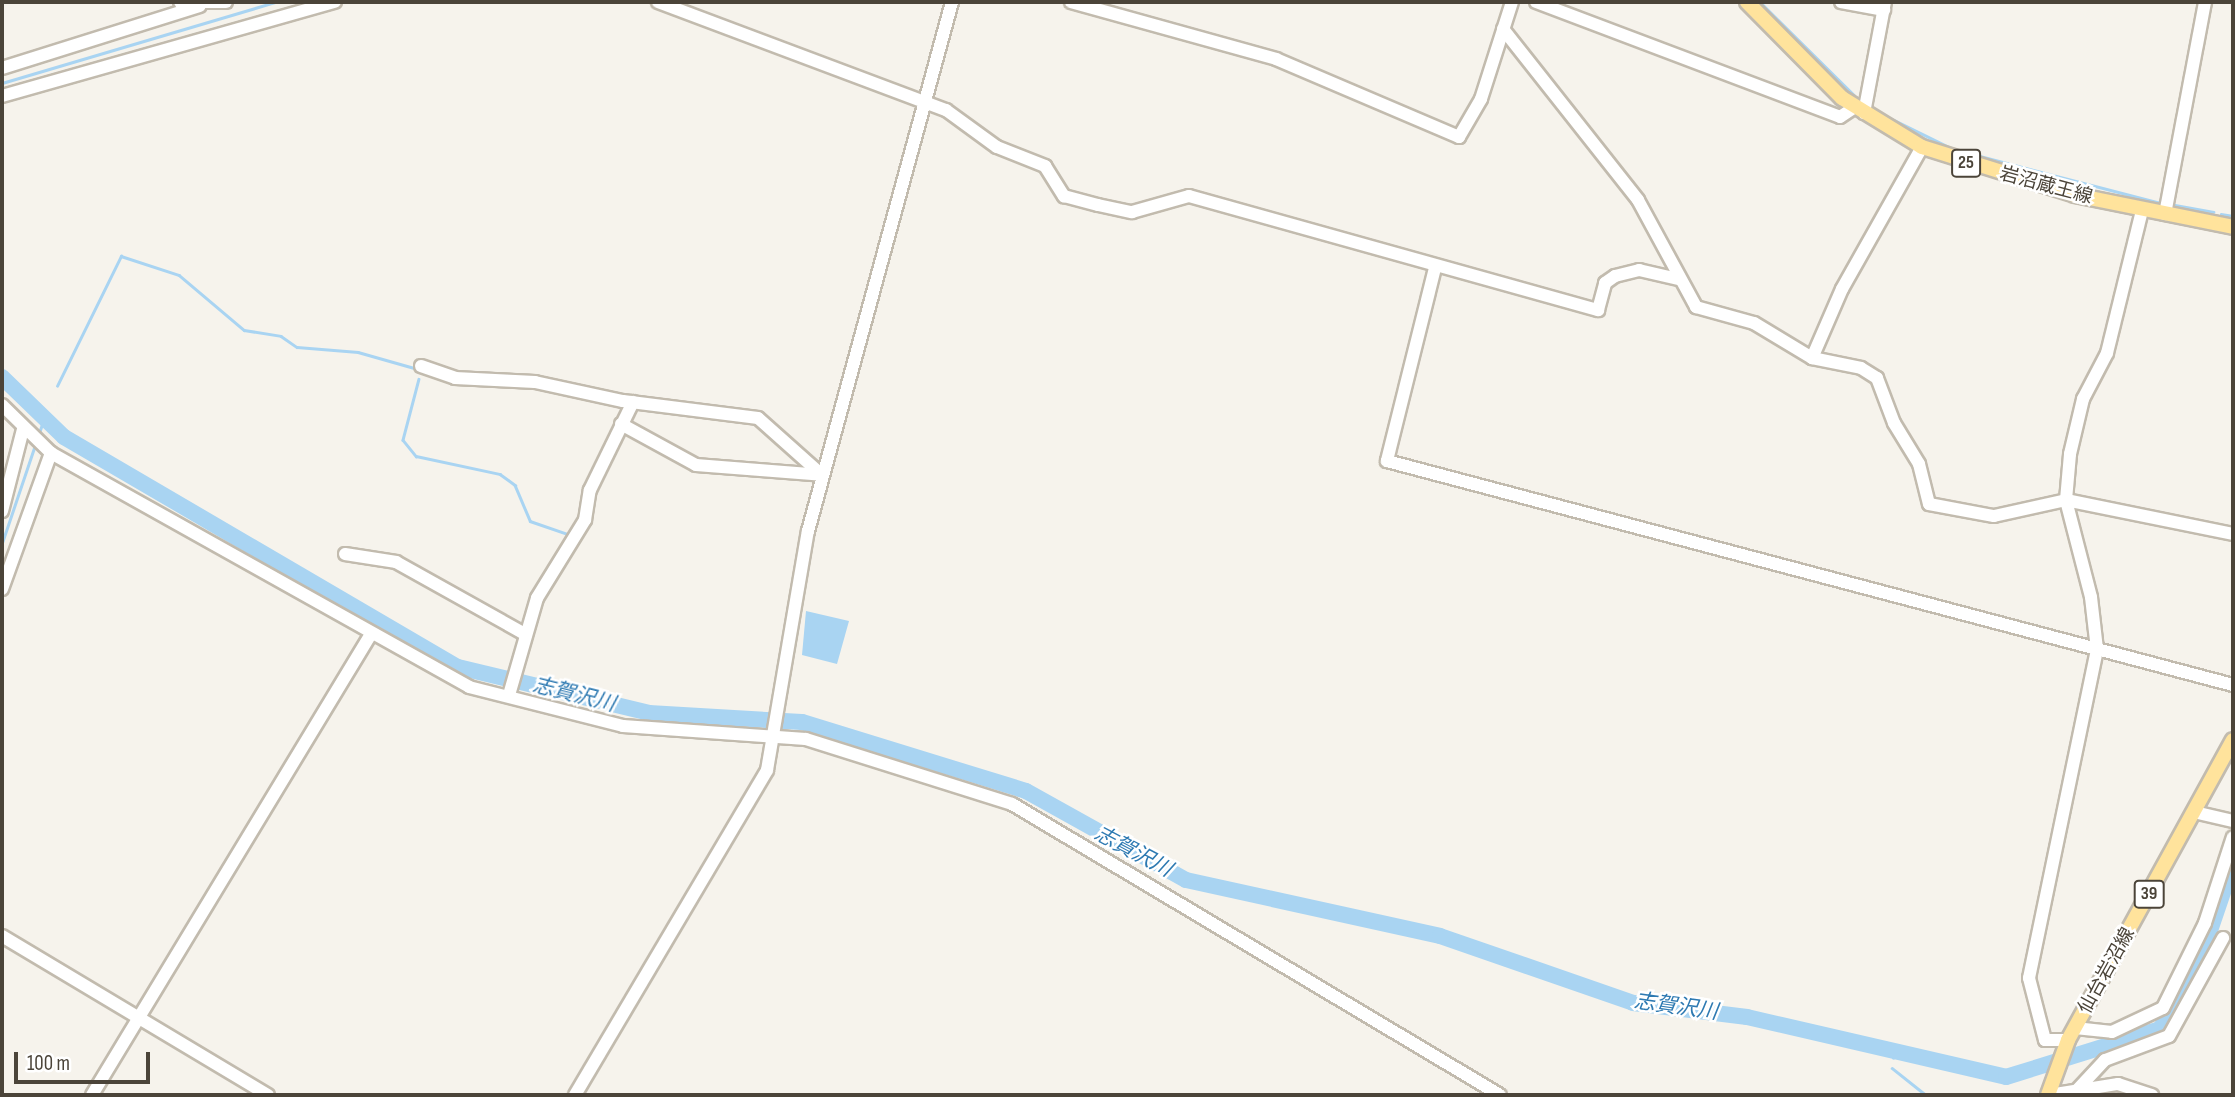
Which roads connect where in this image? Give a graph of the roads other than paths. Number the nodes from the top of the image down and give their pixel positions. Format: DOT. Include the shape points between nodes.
graph roads {
  1 [pos="180,2"];
  2 [pos="226,2"];
  3 [pos="335,2"];
  4 [pos="658,2"];
  5 [pos="952,2"];
  6 [pos="1071,2"];
  7 [pos="1512,2"];
  8 [pos="1536,2"];
  9 [pos="1747,2"];
  10 [pos="1841,2"];
  11 [pos="2205,2"];
  12 [pos="200,6"];
  13 [pos="1884,6"];
  14 [pos="1503,29"];
  15 [pos="2,68"];
  16 [pos="2,96"];
  17 [pos="928,103"];
  18 [pos="1859,110"];
  19 [pos="1922,146"];
  20 [pos="2141,210"];
  21 [pos="2165,214"];
  22 [pos="2233,227"];
  23 [pos="1435,268"];
  24 [pos="1678,279"];
  25 [pos="1812,358"];
  26 [pos="421,366"];
  27 [pos="633,402"];
  28 [pos="2,405"];
  29 [pos="621,424"];
  30 [pos="26,432"];
  31 [pos="49,451"];
  32 [pos="822,475"];
  33 [pos="2066,500"];
  34 [pos="2,511"];
  35 [pos="2233,534"];
  36 [pos="345,554"];
  37 [pos="2,589"];
  38 [pos="523,633"];
  39 [pos="371,634"];
  40 [pos="2097,649"];
  41 [pos="2233,685"];
  42 [pos="509,695"];
  43 [pos="775,733"];
  44 [pos="2233,740"];
  45 [pos="2194,812"];
  46 [pos="2233,821"];
  47 [pos="2233,838"];
  48 [pos="2,936"];
  49 [pos="2224,938"];
  50 [pos="139,1017"];
  51 [pos="2069,1038"];
  52 [pos="2077,1090"];
  53 [pos="2048,1094"];
  54 [pos="92,1095"];
  55 [pos="268,1095"];
  56 [pos="575,1095"];
  57 [pos="1500,1095"];
  58 [pos="2152,1095"];
  1 -- 12 [label="street"];
  2 -- 12 [label="street"];
  3 -- 16 [label="street"];
  4 -- 17 [label="street" via="758,34 866,85"];
  5 -- 17 [label="street"];
  6 -- 14 [label="street" via="1276,59 1459,137 1481,99"];
  7 -- 14 [label="street"];
  8 -- 18 [label="street" via="1840,117"];
  9 -- 18 [label="main road, 岩沼蔵王線 / 25"];
  10 -- 13 [label="street"];
  11 -- 21 [label="street"];
  12 -- 15 [label="street"];
  13 -- 18 [label="street"];
  14 -- 24 [label="street" via="1638,200"];
  17 -- 23 [label="street" via="971,124 997,146 1045,166 1063,196 1132,212 1189,196 1376,243"];
  17 -- 32 [label="street"];
  18 -- 19 [label="main road, 岩沼蔵王線 / 25"];
  19 -- 20 [label="main road, 岩沼蔵王線 / 25" via="2011,178"];
  19 -- 25 [label="street" via="1842,289"];
  20 -- 21 [label="main road, 岩沼蔵王線 / 25"];
  20 -- 33 [label="street" via="2107,353 2074,428"];
  21 -- 22 [label="main road, 岩沼蔵王線 / 25"];
  23 -- 24 [label="street" via="1598,310 1605,283 1615,276 1639,271"];
  23 -- 40 [label="street" via="1387,461"];
  24 -- 25 [label="street" via="1696,307 1769,328"];
  25 -- 33 [label="street" via="1861,368 1877,378 1919,464 1929,504 1994,516"];
  26 -- 27 [label="street" via="455,378 536,382"];
  27 -- 29 [label="street"];
  27 -- 32 [label="street" via="758,418"];
  28 -- 30 [label="street"];
  29 -- 32 [label="street" via="696,465"];
  29 -- 38 [label="street" via="590,490 585,520 552,569"];
  30 -- 31 [label="street"];
  30 -- 34 [label="street"];
  31 -- 37 [label="street"];
  31 -- 39 [label="street"];
  32 -- 43 [label="street"];
  33 -- 35 [label="street"];
  33 -- 40 [label="street" via="2091,597"];
  36 -- 38 [label="street" via="396,562"];
  38 -- 42 [label="street"];
  39 -- 42 [label="street" via="469,687"];
  39 -- 50 [label="street"];
  40 -- 41 [label="street"];
  40 -- 51 [label="street" via="2029,978 2045,1040"];
  42 -- 43 [label="street" via="623,726"];
  43 -- 56 [label="street" via="755,797"];
  43 -- 57 [label="street" via="818,742 1012,803"];
  44 -- 45 [label="main road, 仙台岩沼線 / 39"];
  45 -- 46 [label="street"];
  45 -- 51 [label="main road, 仙台岩沼線 / 39"];
  47 -- 51 [label="street" via="2205,923 2162,1008 2112,1032"];
  48 -- 50 [label="street"];
  49 -- 52 [label="street" via="2169,1036 2105,1060"];
  50 -- 54 [label="street"];
  50 -- 55 [label="street"];
  51 -- 53 [label="main road, 仙台岩沼線 / 39"];
  52 -- 53 [label="street"];
  52 -- 58 [label="street" via="2118,1084"];
}
